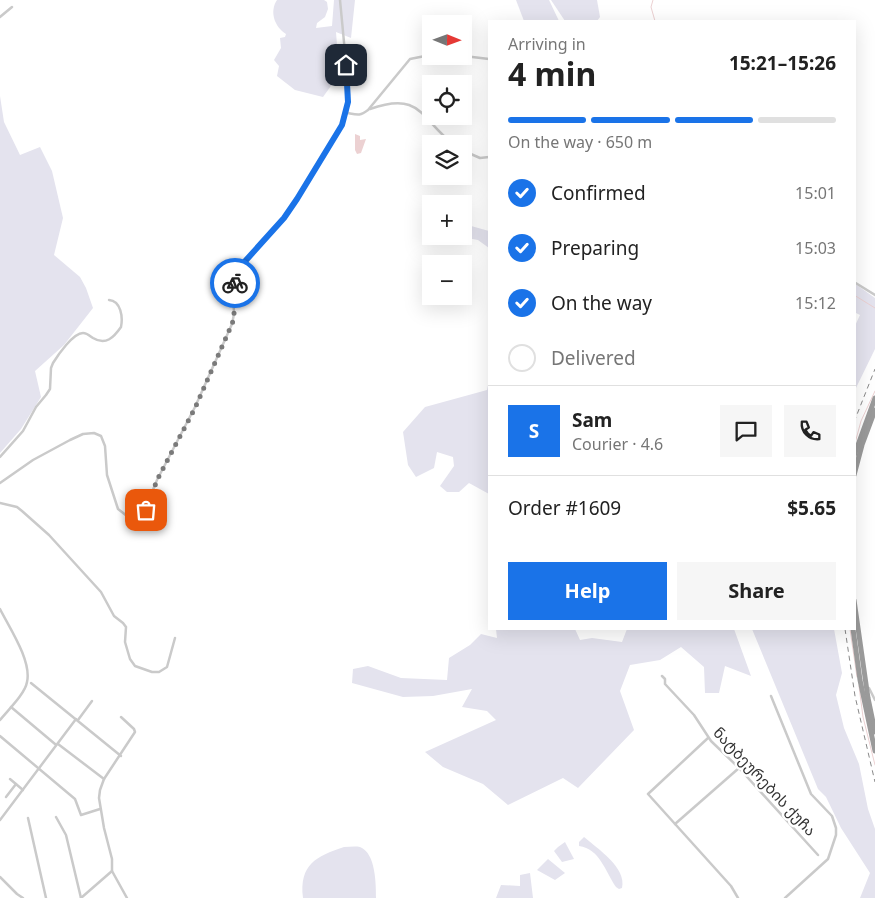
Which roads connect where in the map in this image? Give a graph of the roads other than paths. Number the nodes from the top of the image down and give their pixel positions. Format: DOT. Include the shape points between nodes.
graph roads {
  1 [pos="340,0"];
  2 [pos="12,7"];
  3 [pos="0,17"];
  4 [pos="422,57"];
  5 [pos="472,57"];
  6 [pos="488,59"];
  7 [pos="346,109"];
  8 [pos="368,110"];
  9 [pos="442,135"];
  10 [pos="472,154"];
  11 [pos="488,157"];
  12 [pos="856,283"];
  13 [pos="875,295"];
  14 [pos="109,300"];
  15 [pos="875,398"];
  16 [pos="875,410"];
  17 [pos="856,450"];
  18 [pos="0,457"];
  19 [pos="856,468"];
  20 [pos="0,482"];
  21 [pos="0,503"];
  22 [pos="0,608"];
  23 [pos="856,615"];
  24 [pos="853,630"];
  25 [pos="175,638"];
  26 [pos="662,676"];
  27 [pos="865,681"];
  28 [pos="31,683"];
  29 [pos="771,696"];
  30 [pos="875,700"];
  31 [pos="92,701"];
  32 [pos="11,707"];
  33 [pos="121,717"];
  34 [pos="77,719"];
  35 [pos="0,720"];
  36 [pos="875,732"];
  37 [pos="0,736"];
  38 [pos="708,737"];
  39 [pos="57,744"];
  40 [pos="875,751"];
  41 [pos="121,756"];
  42 [pos="39,768"];
  43 [pos="739,768"];
  44 [pos="10,779"];
  45 [pos="104,780"];
  46 [pos="16,784"];
  47 [pos="23,790"];
  48 [pos="6,797"];
  49 [pos="100,809"];
  50 [pos="56,817"];
  51 [pos="28,818"];
  52 [pos="0,820"];
  53 [pos="675,824"];
  54 [pos="818,855"];
  55 [pos="112,872"];
  56 [pos="0,877"];
  57 [pos="23,898"];
  58 [pos="46,898"];
  59 [pos="81,898"];
  60 [pos="127,898"];
  61 [pos="738,898"];
  62 [pos="785,898"];
  1 -- 7 [label="street" via="349,95"];
  2 -- 3 [label="street"];
  4 -- 8 [label="street" via="410,59"];
  5 -- 6 [label="street"];
  7 -- 8 [label="street" via="348,113 359,116"];
  7 -- 20 [label="street" via="338,132 297,199 239,268 233,290 232,324 144,512 127,516 118,509 107,475 105,446 101,436 94,434 83,434 70,440"];
  8 -- 9 [label="street" via="389,103 417,108"];
  10 -- 11 [label="street"];
  12 -- 13 [label="street"];
  14 -- 18 [label="street" via="119,306 122,327 105,342 84,333 74,337 52,363 50,389 23,431"];
  15 -- 17 [label="highway"];
  16 -- 19 [label="highway"];
  21 -- 25 [label="street" via="22,511 49,535 101,592 114,616 126,627 125,642 135,666 159,672 167,666"];
  22 -- 32 [label="street" via="22,650 28,673 24,689"];
  23 -- 27 [label="highway"];
  24 -- 40 [label="highway"];
  26 -- 38 [label="street, ნატბეურების ქუჩა" via="664,684 694,715"];
  27 -- 30 [label="street"];
  27 -- 36 [label="highway"];
  28 -- 34 [label="street"];
  29 -- 62 [label="street" via="811,794 832,816 836,828 828,859"];
  31 -- 34 [label="street"];
  32 -- 35 [label="street"];
  32 -- 39 [label="street"];
  33 -- 41 [label="street" via="135,732"];
  34 -- 39 [label="street"];
  34 -- 41 [label="street"];
  37 -- 42 [label="street"];
  38 -- 43 [label="street, ნატბეურების ქუჩა"];
  38 -- 53 [label="street" via="648,794"];
  39 -- 42 [label="street"];
  39 -- 45 [label="street"];
  41 -- 45 [label="street"];
  42 -- 47 [label="street"];
  42 -- 49 [label="street" via="75,799 81,815"];
  43 -- 53 [label="street"];
  43 -- 54 [label="street, ნატბეურების ქუჩა"];
  44 -- 46 [label="street"];
  45 -- 49 [label="street" via="100,790"];
  46 -- 47 [label="street"];
  46 -- 48 [label="street"];
  47 -- 52 [label="street"];
  49 -- 55 [label="street"];
  50 -- 59 [label="street" via="66,835"];
  51 -- 58 [label="street"];
  53 -- 61 [label="street"];
  55 -- 59 [label="street"];
  55 -- 60 [label="street"];
  56 -- 57 [label="street"];
}
